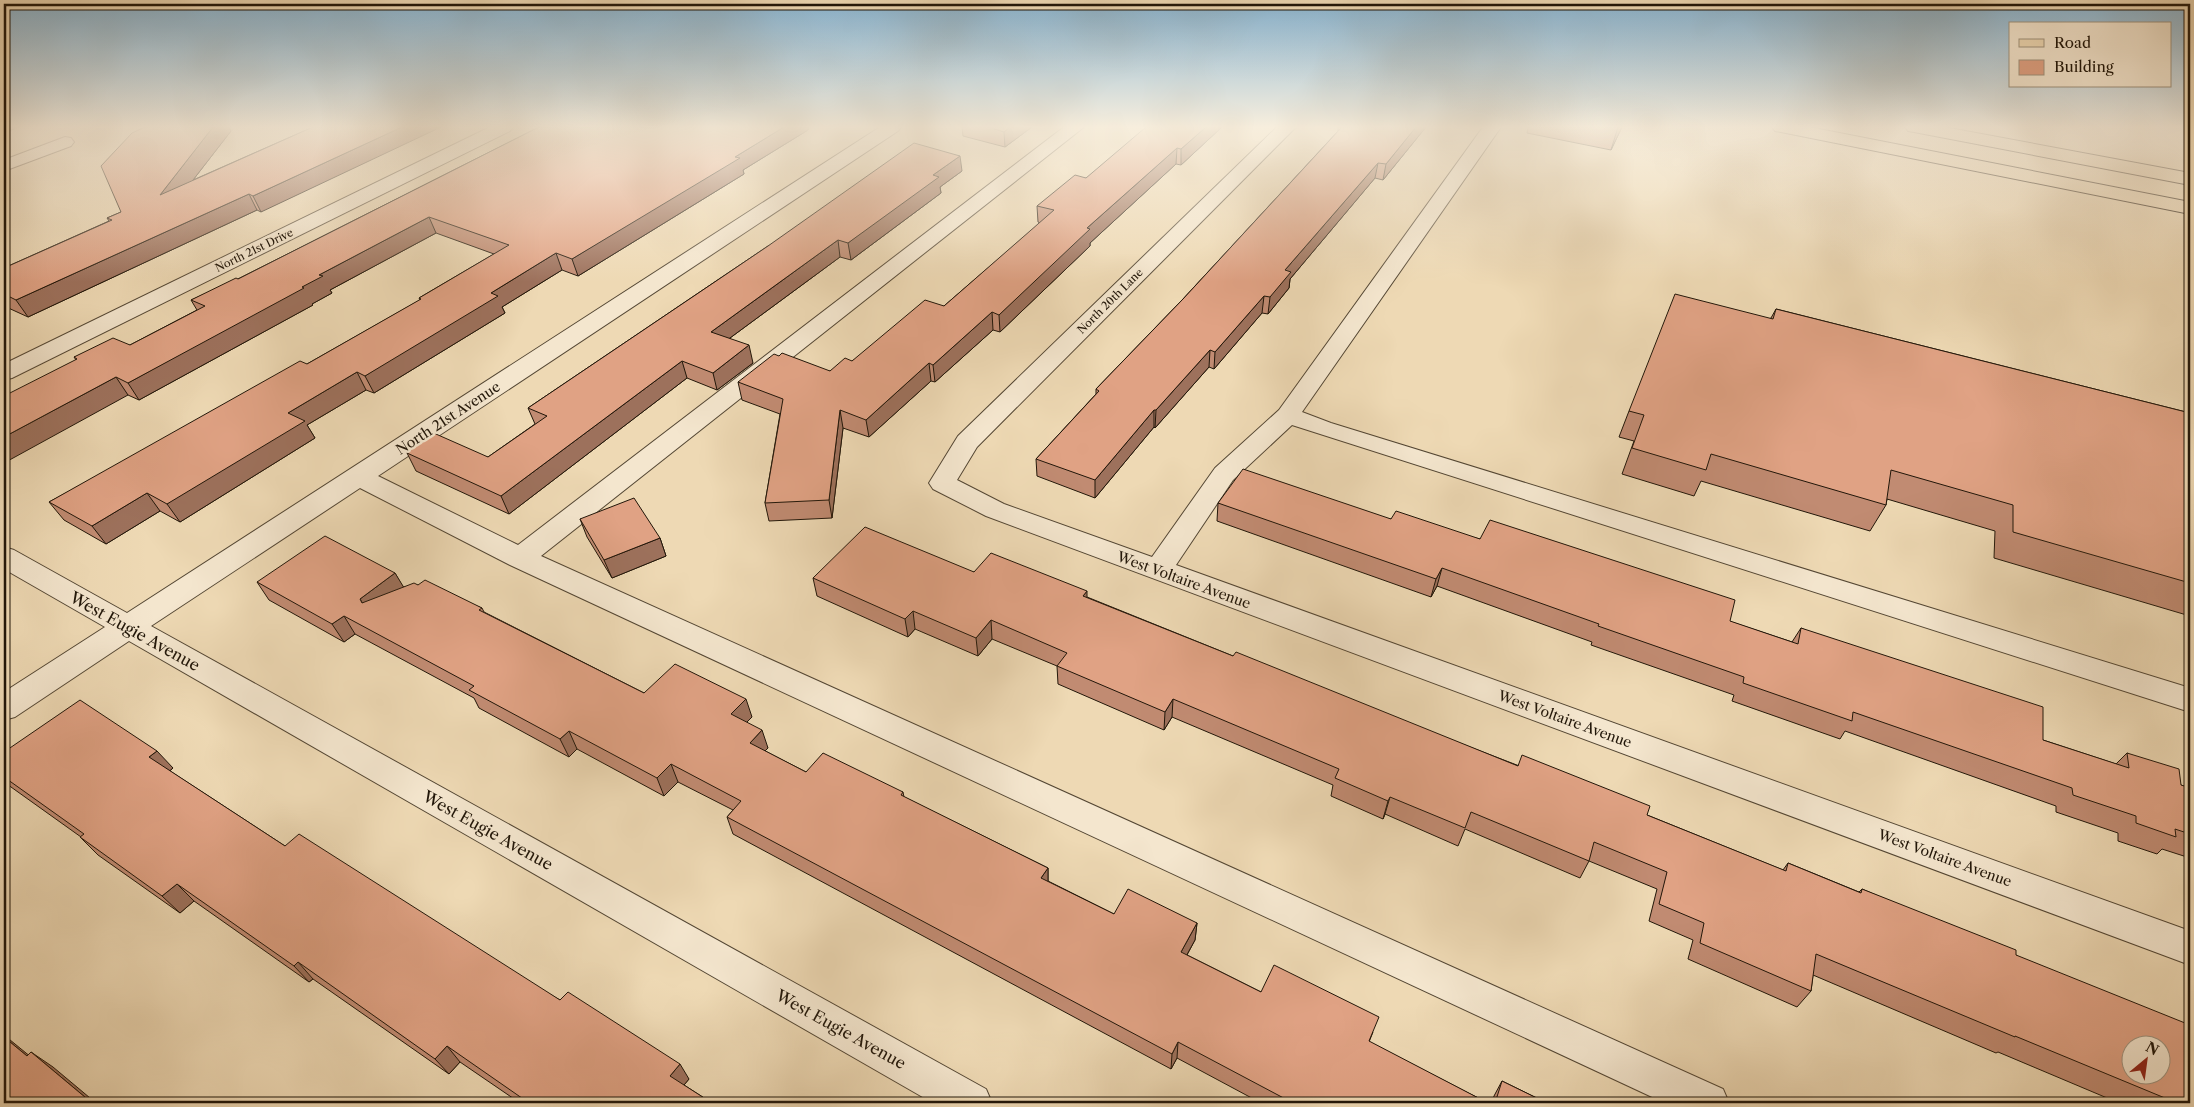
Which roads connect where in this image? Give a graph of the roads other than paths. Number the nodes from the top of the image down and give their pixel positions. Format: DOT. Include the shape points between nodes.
graph roads {
  1 [pos="399,179"];
  2 [pos="813,179"];
  3 [pos="1008,179"];
  4 [pos="1235,179"];
  5 [pos="1455,179"];
  6 [pos="2042,179"];
  7 [pos="2190,208"];
  8 [pos="4,373"];
  9 [pos="1288,415"];
  10 [pos="358,476"];
  11 [pos="942,482"];
  12 [pos="4,558"];
  13 [pos="520,558"];
  14 [pos="1158,570"];
  15 [pos="127,627"];
  16 [pos="2190,700"];
  17 [pos="4,708"];
  18 [pos="2190,948"];
  19 [pos="972,1103"];
  20 [pos="1709,1103"];
  1 -- 8 [label="street, North 21st Drive"];
  2 -- 10 [label="street, North 21st Avenue"];
  3 -- 13 [label="street"];
  4 -- 11 [label="street, North 20th Lane" via="967,442"];
  5 -- 9 [label="street"];
  6 -- 7 [label="main road"];
  9 -- 14 [label="street" via="1224,474"];
  9 -- 16 [label="street"];
  10 -- 13 [label="street"];
  10 -- 15 [label="street, North 21st Avenue"];
  11 -- 14 [label="street, West Voltaire Avenue" via="995,510"];
  12 -- 15 [label="street, West Eugie Avenue"];
  13 -- 20 [label="street"];
  14 -- 18 [label="street, West Voltaire Avenue"];
  15 -- 17 [label="street, North 21st Avenue"];
  15 -- 19 [label="street, West Eugie Avenue"];
}
